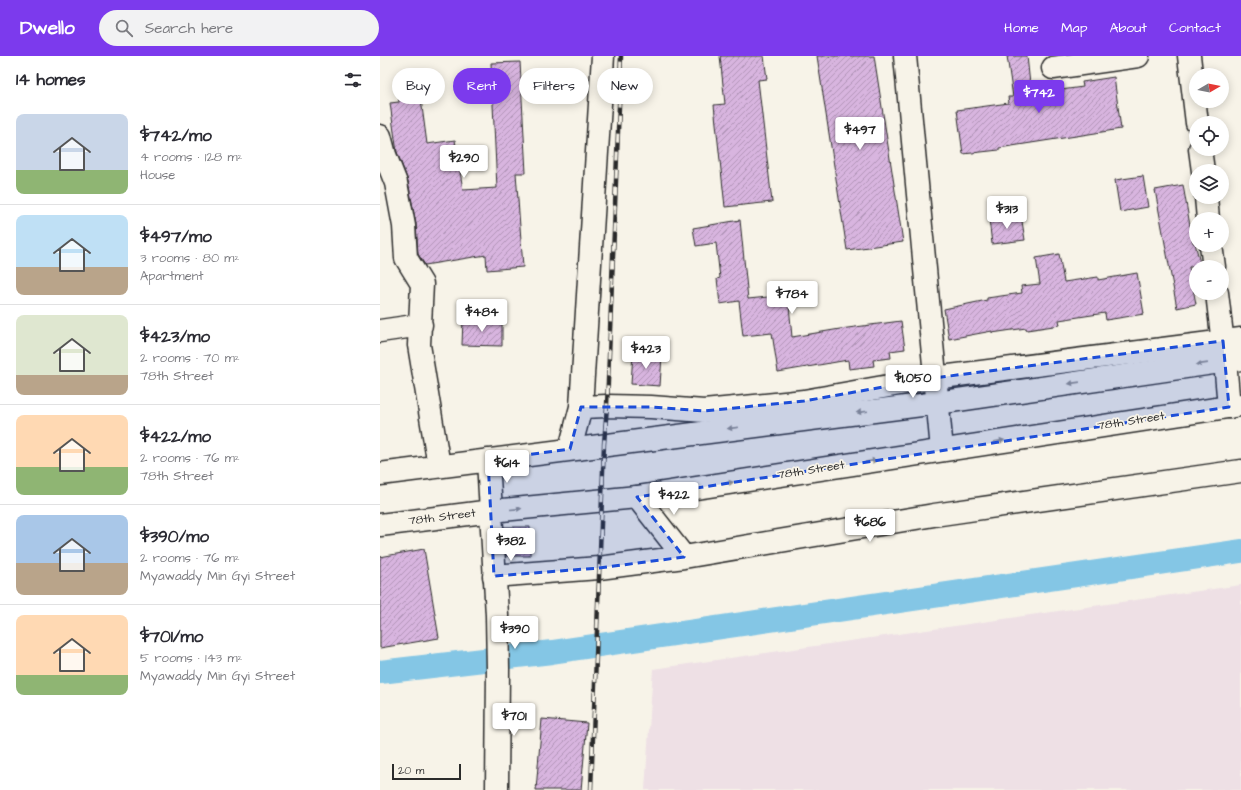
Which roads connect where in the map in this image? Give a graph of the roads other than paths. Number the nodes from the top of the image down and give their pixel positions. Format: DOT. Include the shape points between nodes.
graph roads {
  1 [pos="603,56"];
  2 [pos="905,56"];
  3 [pos="1138,56"];
  4 [pos="1189,56"];
  5 [pos="1053,68"];
  6 [pos="1196,116"];
  7 [pos="380,136"];
  8 [pos="1219,300"];
  9 [pos="421,325"];
  10 [pos="380,331"];
  11 [pos="1233,350"];
  12 [pos="934,378"];
  13 [pos="937,403"];
  14 [pos="1235,406"];
  15 [pos="581,407"];
  16 [pos="570,449"];
  17 [pos="942,450"];
  18 [pos="488,460"];
  19 [pos="439,466"];
  20 [pos="1241,471"];
  21 [pos="380,474"];
  22 [pos="636,497"];
  23 [pos="492,511"];
  24 [pos="380,525"];
  25 [pos="684,557"];
  26 [pos="494,576"];
  27 [pos="497,790"];
  1 -- 15 [label="street"];
  2 -- 12 [label="street"];
  3 -- 5 [label="street"];
  4 -- 6 [label="street"];
  7 -- 9 [label="street" via="396,183 404,226 406,258 422,284"];
  8 -- 11 [label="street"];
  9 -- 10 [label="street"];
  9 -- 19 [label="street" via="419,345"];
  11 -- 12 [label="street"];
  11 -- 13 [label="street, one-way"];
  11 -- 14 [label="street"];
  12 -- 13 [label="street"];
  12 -- 15 [label="street" via="804,401 704,412 651,407"];
  13 -- 16 [label="street, one-way"];
  13 -- 17 [label="street"];
  17 -- 14 [label="street, 78th Street, one-way"];
  15 -- 16 [label="street"];
  16 -- 18 [label="street"];
  22 -- 17 [label="street, 78th Street, one-way"];
  18 -- 19 [label="street"];
  18 -- 23 [label="street"];
  19 -- 21 [label="street"];
  20 -- 25 [label="street" via="934,515"];
  23 -- 22 [label="street, 78th Street, one-way"];
  22 -- 25 [label="street"];
  23 -- 24 [label="street, 78th Street"];
  23 -- 26 [label="street"];
  25 -- 26 [label="street" via="599,568"];
  26 -- 27 [label="street" via="498,677"];
}
